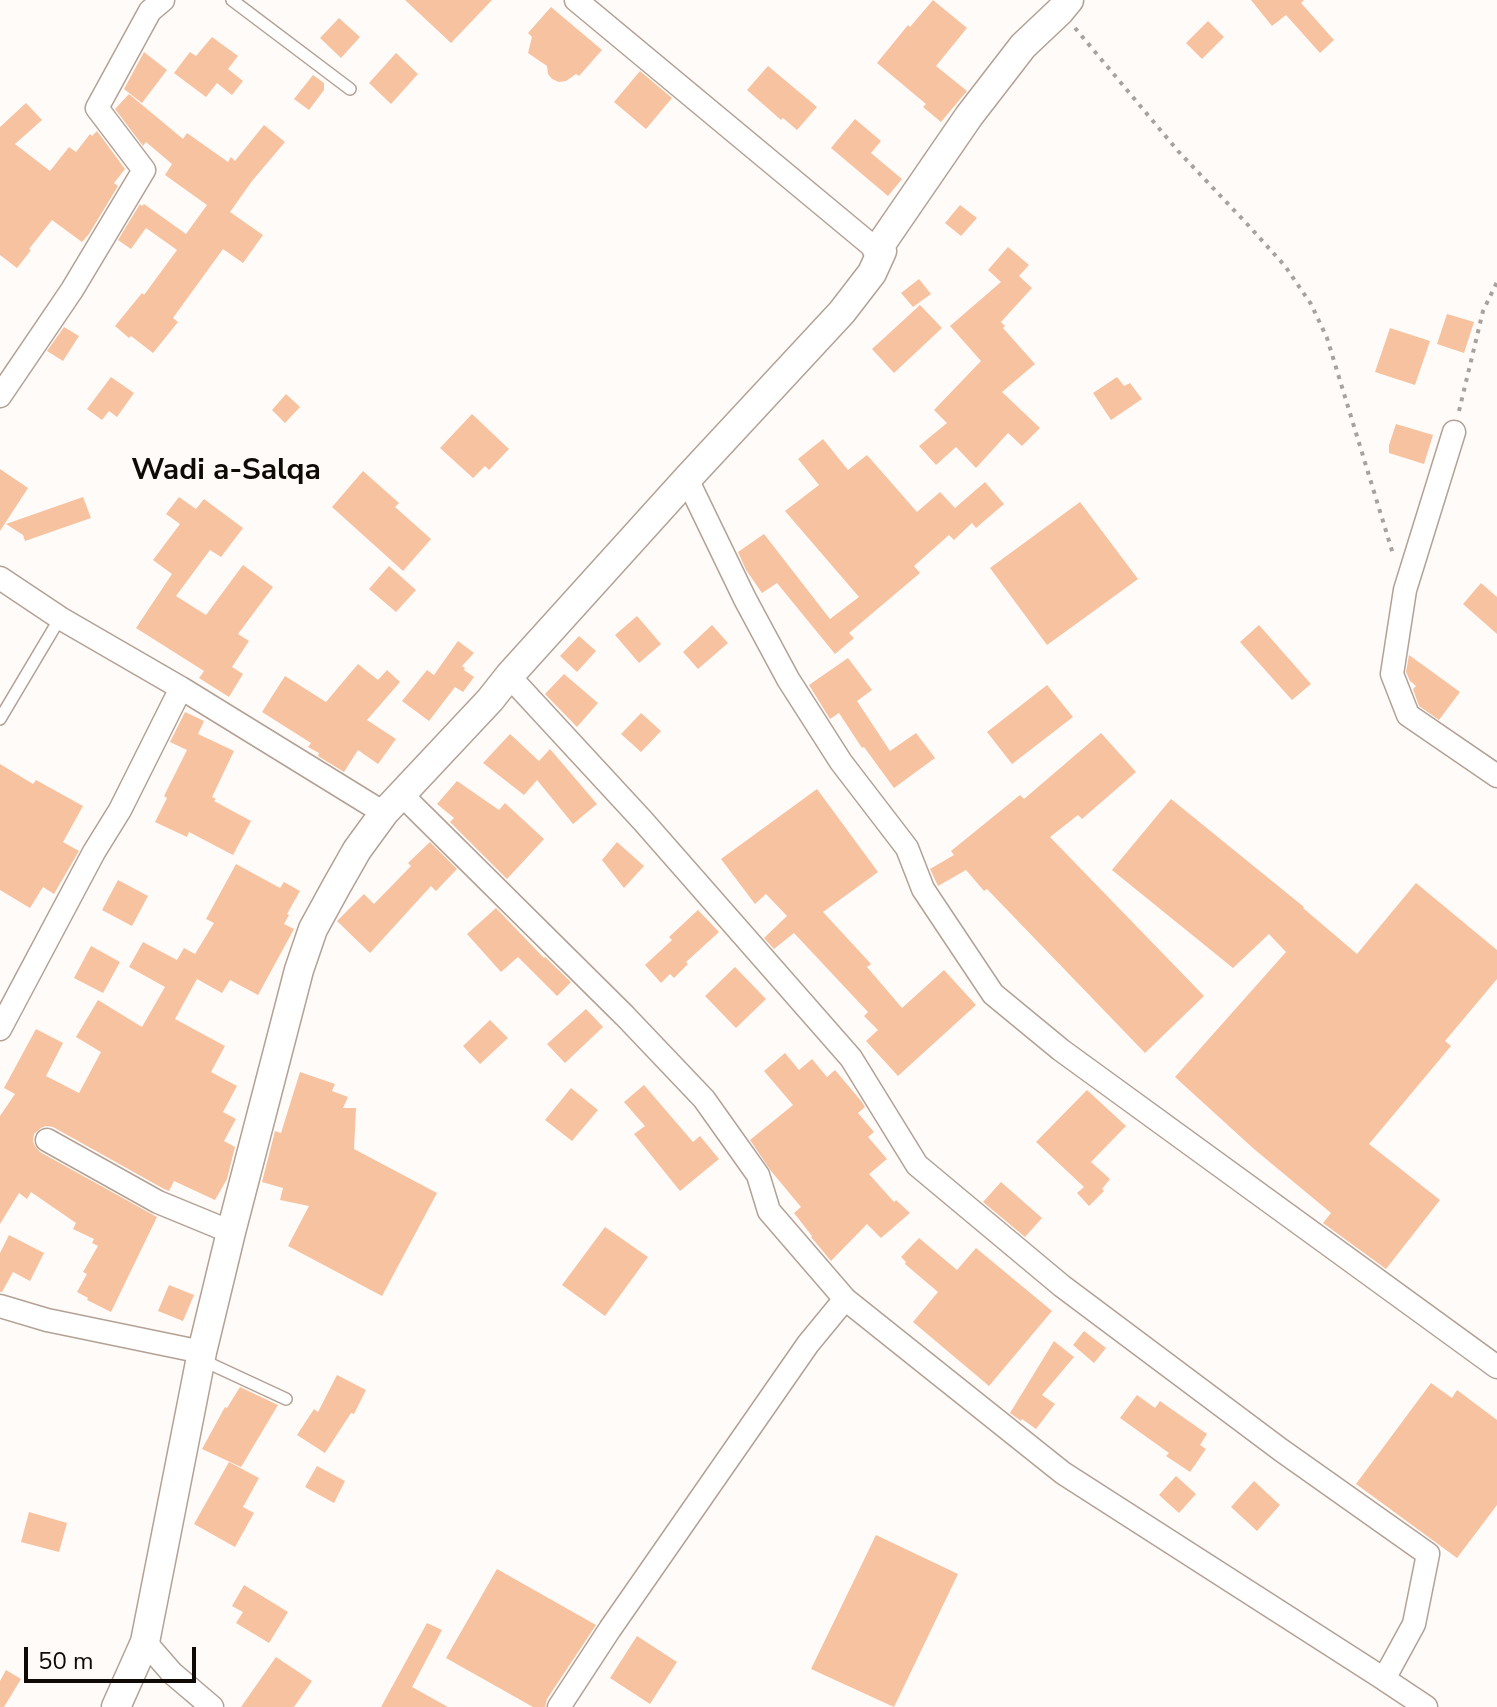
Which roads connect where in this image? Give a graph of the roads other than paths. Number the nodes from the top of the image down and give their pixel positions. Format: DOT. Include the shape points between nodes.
graph roads {
  1 [pos="163,0"];
  2 [pos="232,0"];
  3 [pos="576,0"];
  4 [pos="1065,6"];
  5 [pos="350,89"];
  6 [pos="877,250"];
  7 [pos="0,396"];
  8 [pos="1454,432"];
  9 [pos="687,479"];
  10 [pos="0,578"];
  11 [pos="60,618"];
  12 [pos="509,676"];
  13 [pos="181,688"];
  14 [pos="0,719"];
  15 [pos="1497,776"];
  16 [pos="393,804"];
  17 [pos="0,1029"];
  18 [pos="47,1140"];
  19 [pos="231,1232"];
  20 [pos="845,1299"];
  21 [pos="0,1306"];
  22 [pos="202,1356"];
  23 [pos="1497,1367"];
  24 [pos="286,1399"];
  25 [pos="145,1642"];
  26 [pos="1384,1679"];
  27 [pos="116,1707"];
  28 [pos="212,1707"];
  29 [pos="559,1707"];
  30 [pos="1426,1707"];
  1 -- 7 [label="street" via="150,11 97,108 144,170"];
  2 -- 5 [label="lane"];
  3 -- 6 [label="street"];
  4 -- 6 [label="street" via="1023,46 969,116"];
  6 -- 9 [label="street" via="882,251 872,273 842,312"];
  8 -- 15 [label="street" via="1405,590 1392,674 1408,715"];
  9 -- 12 [label="street"];
  9 -- 23 [label="street" via="788,679 841,762 907,848 923,889 993,994 1061,1050"];
  10 -- 11 [label="street"];
  11 -- 13 [label="street"];
  11 -- 14 [label="lane"];
  12 -- 16 [label="street"];
  12 -- 26 [label="street" via="851,1058 917,1165 1062,1286 1428,1554 1414,1624"];
  13 -- 16 [label="street"];
  13 -- 17 [label="street"];
  16 -- 19 [label="street" via="357,850 313,929"];
  16 -- 20 [label="street" via="625,1016 704,1099 758,1175 769,1211"];
  18 -- 19 [label="street" via="158,1202"];
  19 -- 22 [label="street"];
  20 -- 26 [label="street" via="1063,1473"];
  20 -- 29 [label="street" via="808,1344"];
  21 -- 22 [label="street"];
  22 -- 24 [label="lane"];
  22 -- 25 [label="street"];
  25 -- 27 [label="street"];
  25 -- 28 [label="street"];
  26 -- 30 [label="street"];
}
